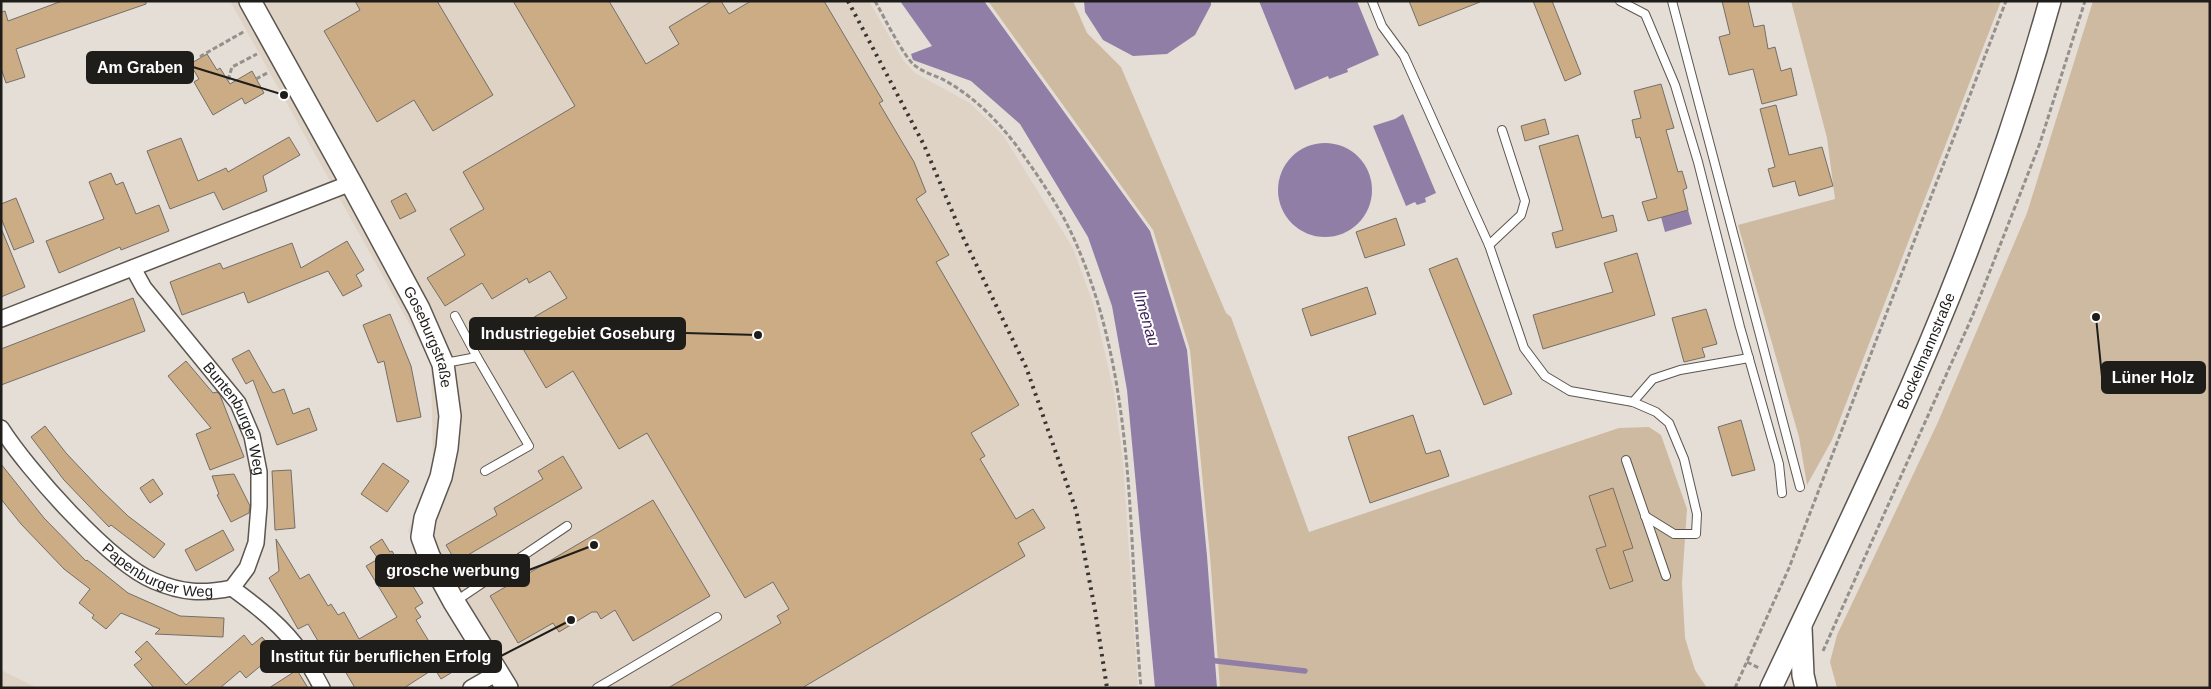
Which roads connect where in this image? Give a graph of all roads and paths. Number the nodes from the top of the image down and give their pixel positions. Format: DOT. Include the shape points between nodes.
graph roads {
  1 [pos="250,1"];
  2 [pos="875,1"];
  3 [pos="1372,1"];
  4 [pos="1620,1"];
  5 [pos="1672,1"];
  6 [pos="2006,1"];
  7 [pos="2050,1"];
  8 [pos="2085,1"];
  9 [pos="251,28"];
  10 [pos="264,51"];
  11 [pos="202,57"];
  12 [pos="275,69"];
  13 [pos="256,79"];
  14 [pos="228,80"];
  15 [pos="1502,130"];
  16 [pos="351,183"];
  17 [pos="1489,245"];
  18 [pos="133,268"];
  19 [pos="455,316"];
  20 [pos="1,319"];
  21 [pos="478,357"];
  22 [pos="1748,358"];
  23 [pos="443,364"];
  24 [pos="1633,402"];
  25 [pos="1,428"];
  26 [pos="1626,460"];
  27 [pos="485,471"];
  28 [pos="1800,487"];
  29 [pos="1782,493"];
  30 [pos="1645,516"];
  31 [pos="567,526"];
  32 [pos="1666,576"];
  33 [pos="232,588"];
  34 [pos="454,602"];
  35 [pos="717,617"];
  36 [pos="1801,622"];
  37 [pos="1822,655"];
  38 [pos="502,680"];
  39 [pos="599,687"];
  40 [pos="322,688"];
  41 [pos="471,688"];
  42 [pos="1141,688"];
  43 [pos="1735,688"];
  44 [pos="1771,688"];
  45 [pos="1806,688"];
  1 -- 16 [label="street, Goseburgstraße"];
  2 -- 42 [label="path" via="913,64 966,94 996,120 1053,199 1078,247 1112,352 1120,400 1127,460"];
  3 -- 17 [label="lane" via="1382,26 1404,56"];
  4 -- 22 [label="lane" via="1645,14 1675,85"];
  5 -- 28 [label="lane"];
  6 -- 43 [label="path" via="1789,568"];
  7 -- 36 [label="street, Bockelmannstraße" via="1962,264 1891,434"];
  8 -- 37 [label="path" via="2040,143 1972,317"];
  9 -- 11 [label="path"];
  10 -- 14 [label="path" via="232,67"];
  12 -- 13 [label="path"];
  15 -- 17 [label="lane" via="1525,201 1521,215"];
  16 -- 18 [label="street"];
  16 -- 23 [label="street, Goseburgstraße" via="419,309"];
  17 -- 24 [label="lane" via="1524,348 1546,376 1570,391"];
  18 -- 20 [label="street"];
  18 -- 33 [label="street, Buntenburger Weg" via="144,288 238,403 252,436 259,472 256,543 248,568"];
  19 -- 21 [label="lane"];
  21 -- 23 [label="lane"];
  21 -- 27 [label="lane" via="529,446"];
  22 -- 24 [label="lane" via="1680,370 1653,380"];
  22 -- 29 [label="lane" via="1779,464"];
  23 -- 34 [label="street, Goseburgstraße" via="450,416 447,448 422,537"];
  24 -- 30 [label="lane" via="1656,412 1669,423 1684,459 1697,514 1696,534 1674,534"];
  25 -- 33 [label="street, Papenburger Weg" via="57,498 89,532 126,563 152,581 180,590 208,593"];
  26 -- 30 [label="lane"];
  30 -- 32 [label="lane"];
  31 -- 34 [label="lane"];
  33 -- 40 [label="street, Papenburger Weg" via="283,631 302,654"];
  34 -- 38 [label="street, Goseburgstraße"];
  35 -- 39 [label="lane"];
  36 -- 44 [label="street, Bockelmannstraße"];
  36 -- 45 [label="street"];
  38 -- 41 [label="street"];
}
